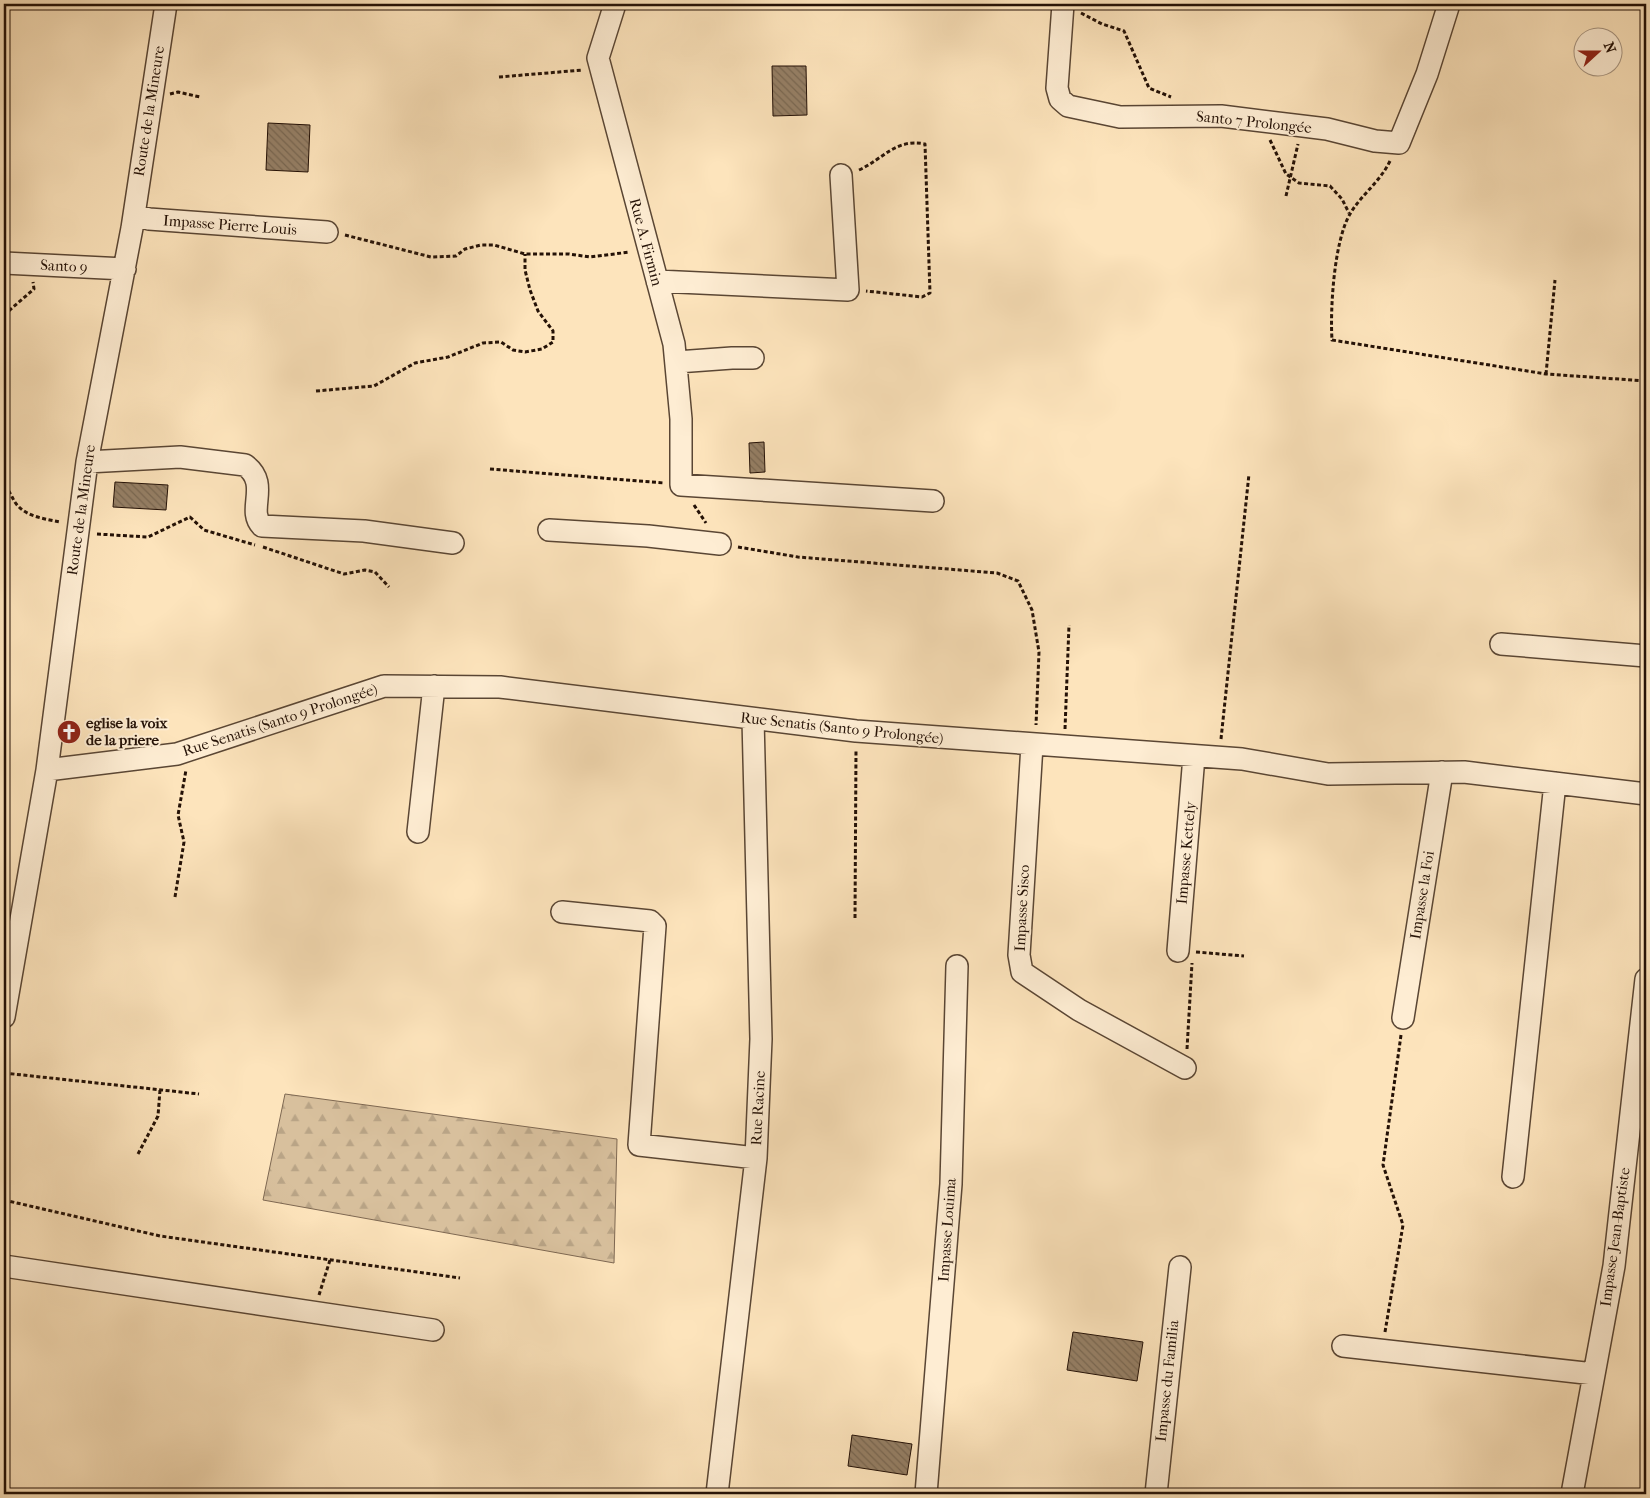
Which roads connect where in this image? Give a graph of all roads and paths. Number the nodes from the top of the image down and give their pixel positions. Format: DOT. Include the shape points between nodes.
graph roads {
  1 [pos="166,4"];
  2 [pos="615,4"];
  3 [pos="1448,4"];
  4 [pos="1071,7"];
  5 [pos="601,68"];
  6 [pos="499,77"];
  7 [pos="200,97"];
  8 [pos="150,100"];
  9 [pos="1195,116"];
  10 [pos="1260,122"];
  11 [pos="1302,126"];
  12 [pos="1399,143"];
  13 [pos="842,174"];
  14 [pos="1290,178"];
  15 [pos="1286,196"];
  16 [pos="1350,214"];
  17 [pos="134,215"];
  18 [pos="327,232"];
  19 [pos="648,251"];
  20 [pos="525,254"];
  21 [pos="4,263"];
  22 [pos="30,264"];
  23 [pos="125,269"];
  24 [pos="1555,280"];
  25 [pos="657,281"];
  26 [pos="848,290"];
  27 [pos="4,315"];
  28 [pos="753,358"];
  29 [pos="677,362"];
  30 [pos="1546,374"];
  31 [pos="1646,381"];
  32 [pos="316,391"];
  33 [pos="87,462"];
  34 [pos="490,469"];
  35 [pos="1249,474"];
  36 [pos="681,485"];
  37 [pos="4,486"];
  38 [pos="933,501"];
  39 [pos="77,530"];
  40 [pos="549,530"];
  41 [pos="453,543"];
  42 [pos="720,544"];
  43 [pos="389,587"];
  44 [pos="1069,625"];
  45 [pos="1501,644"];
  46 [pos="1646,656"];
  47 [pos="434,686"];
  48 [pos="753,719"];
  49 [pos="856,732"];
  50 [pos="1034,745"];
  51 [pos="1064,747"];
  52 [pos="190,750"];
  53 [pos="1194,756"];
  54 [pos="1219,757"];
  55 [pos="48,770"];
  56 [pos="1442,772"];
  57 [pos="1554,783"];
  58 [pos="1646,794"];
  59 [pos="418,832"];
  60 [pos="175,897"];
  61 [pos="562,912"];
  62 [pos="855,918"];
  63 [pos="1185,952"];
  64 [pos="1244,956"];
  65 [pos="957,966"];
  66 [pos="1646,978"];
  67 [pos="4,1017"];
  68 [pos="1403,1018"];
  69 [pos="1185,1068"];
  70 [pos="4,1073"];
  71 [pos="160,1090"];
  72 [pos="199,1094"];
  73 [pos="138,1154"];
  74 [pos="756,1158"];
  75 [pos="1513,1177"];
  76 [pos="4,1200"];
  77 [pos="330,1260"];
  78 [pos="4,1266"];
  79 [pos="1180,1267"];
  80 [pos="460,1278"];
  81 [pos="314,1312"];
  82 [pos="432,1330"];
  83 [pos="1343,1346"];
  84 [pos="1382,1350"];
  85 [pos="1594,1374"];
  86 [pos="717,1494"];
  87 [pos="926,1494"];
  88 [pos="1156,1494"];
  89 [pos="1572,1494"];
  1 -- 8 [label="street, Route de la Mineure"];
  2 -- 5 [label="street, Rue A. Firmin" via="598,58"];
  3 -- 12 [label="street" via="1427,74"];
  4 -- 9 [label="path" via="1084,16 1124,31 1149,88 1181,102"];
  4 -- 9 [label="street, Santo 7 Prolongée" via="1057,88 1060,99 1068,106 1120,117"];
  5 -- 6 [label="path"];
  5 -- 19 [label="street, Rue A. Firmin"];
  7 -- 8 [label="path" via="178,92"];
  8 -- 17 [label="street, Route de la Mineure"];
  9 -- 10 [label="street, Santo 7 Prolongée"];
  10 -- 11 [label="street, Santo 7 Prolongée"];
  10 -- 14 [label="path"];
  11 -- 12 [label="street, Santo 7 Prolongée" via="1375,142"];
  11 -- 14 [label="path"];
  12 -- 16 [label="path" via="1382,176"];
  13 -- 26 [label="street"];
  13 -- 26 [label="path" via="866,167 896,146 914,142 925,144 930,293 922,297"];
  14 -- 15 [label="path"];
  14 -- 16 [label="path" via="1299,183 1330,186"];
  16 -- 30 [label="path" via="1341,239 1333,283 1332,340"];
  17 -- 18 [label="street, Impasse Pierre Louis" via="149,219"];
  17 -- 23 [label="street, Route de la Mineure"];
  18 -- 20 [label="path" via="400,248 419,256 456,256 464,249 494,245"];
  19 -- 20 [label="path" via="590,257"];
  19 -- 25 [label="street, Rue A. Firmin"];
  20 -- 32 [label="path" via="530,290 538,311 553,331 553,342 542,349 525,352 513,350 501,342 484,343 415,363 374,386"];
  21 -- 22 [label="street, Santo 9"];
  22 -- 23 [label="street, Santo 9"];
  22 -- 27 [label="path" via="34,289"];
  23 -- 33 [label="street, Route de la Mineure"];
  24 -- 30 [label="path"];
  25 -- 26 [label="street"];
  25 -- 29 [label="street, Rue A. Firmin"];
  28 -- 29 [label="street"];
  29 -- 36 [label="street, Rue A. Firmin"];
  30 -- 31 [label="path"];
  33 -- 39 [label="street, Route de la Mineure"];
  33 -- 41 [label="street" via="180,457 245,465 259,482 257,519 262,526 364,531"];
  34 -- 36 [label="path"];
  35 -- 54 [label="path"];
  36 -- 38 [label="street"];
  36 -- 42 [label="path"];
  37 -- 39 [label="path" via="18,506 34,516"];
  39 -- 43 [label="path" via="148,537 190,518 204,530 271,548 344,574 365,570 375,572"];
  39 -- 55 [label="street, Route de la Mineure"];
  40 -- 42 [label="street"];
  42 -- 50 [label="path" via="798,557 997,573 1018,581 1032,610 1039,652"];
  44 -- 51 [label="path"];
  45 -- 46 [label="street"];
  47 -- 48 [label="street, Rue Senatis (Santo 9 Prolongée)" via="500,687"];
  47 -- 52 [label="street, Rue Senatis (Santo 9 Prolongée)" via="384,686"];
  47 -- 59 [label="street"];
  48 -- 49 [label="street, Rue Senatis (Santo 9 Prolongée)"];
  48 -- 74 [label="street, Rue Racine" via="762,1040"];
  49 -- 50 [label="street, Rue Senatis (Santo 9 Prolongée)"];
  49 -- 62 [label="path"];
  50 -- 51 [label="street, Rue Senatis (Santo 9 Prolongée)"];
  50 -- 69 [label="street, Impasse Sisco" via="1019,955 1022,972 1079,1010"];
  51 -- 53 [label="street, Rue Senatis (Santo 9 Prolongée)"];
  52 -- 55 [label="street, Rue Senatis (Santo 9 Prolongée)"];
  52 -- 60 [label="path" via="178,814 184,842"];
  53 -- 54 [label="street, Rue Senatis (Santo 9 Prolongée)"];
  53 -- 63 [label="street, Impasse Kettely"];
  54 -- 56 [label="street, Rue Senatis (Santo 9 Prolongée)" via="1328,774"];
  55 -- 67 [label="street, Route de la Mineure"];
  56 -- 57 [label="street, Rue Senatis (Santo 9 Prolongée)"];
  56 -- 68 [label="street, Impasse la Foi"];
  57 -- 58 [label="street, Rue Senatis (Santo 9 Prolongée)"];
  57 -- 75 [label="street"];
  61 -- 74 [label="street" via="650,921 655,926 639,1145"];
  63 -- 64 [label="path"];
  63 -- 69 [label="path"];
  65 -- 87 [label="street, Impasse Louima" via="951,1184"];
  66 -- 85 [label="street, Impasse Jean-Baptiste" via="1614,1266"];
  68 -- 84 [label="path" via="1383,1165 1403,1225"];
  70 -- 71 [label="path"];
  71 -- 72 [label="path"];
  71 -- 73 [label="path" via="158,1116"];
  74 -- 86 [label="street, Rue Racine"];
  76 -- 77 [label="path" via="160,1236"];
  77 -- 80 [label="path"];
  77 -- 81 [label="path"];
  78 -- 81 [label="street"];
  79 -- 88 [label="street, Impasse du Familia"];
  81 -- 82 [label="street"];
  83 -- 84 [label="street"];
  84 -- 85 [label="street"];
  85 -- 89 [label="street, Impasse Jean-Baptiste"];
}
